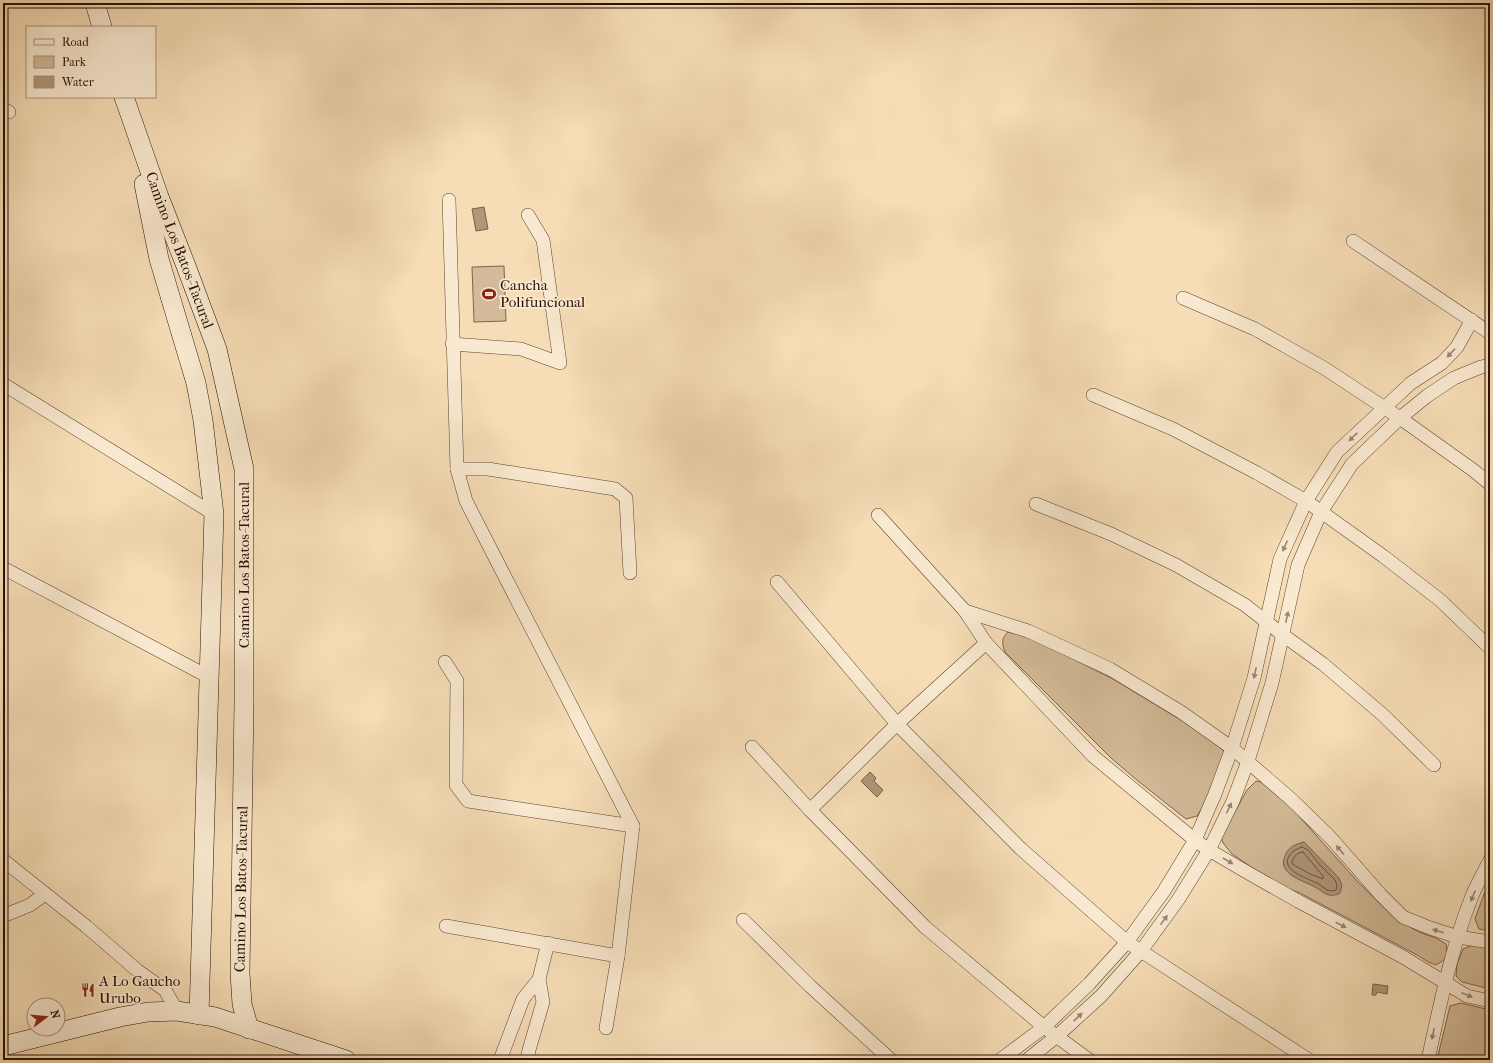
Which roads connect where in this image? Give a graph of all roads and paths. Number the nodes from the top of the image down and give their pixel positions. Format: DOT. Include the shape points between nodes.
graph roads {
  1 [pos="95,3"];
  2 [pos="102,26"];
  3 [pos="124,98"];
  4 [pos="132,118"];
  5 [pos="449,200"];
  6 [pos="528,215"];
  7 [pos="1353,241"];
  8 [pos="1183,298"];
  9 [pos="1472,320"];
  10 [pos="1490,333"];
  11 [pos="452,344"];
  12 [pos="1490,365"];
  13 [pos="3,384"];
  14 [pos="1093,395"];
  15 [pos="1383,408"];
  16 [pos="1400,418"];
  17 [pos="457,469"];
  18 [pos="1490,484"];
  19 [pos="1306,501"];
  20 [pos="1036,504"];
  21 [pos="1321,512"];
  22 [pos="214,514"];
  23 [pos="878,515"];
  24 [pos="3,568"];
  25 [pos="630,574"];
  26 [pos="777,582"];
  27 [pos="965,611"];
  28 [pos="1266,622"];
  29 [pos="1283,635"];
  30 [pos="986,643"];
  31 [pos="1490,648"];
  32 [pos="445,662"];
  33 [pos="209,677"];
  34 [pos="897,724"];
  35 [pos="752,747"];
  36 [pos="1232,748"];
  37 [pos="1248,761"];
  38 [pos="1434,764"];
  39 [pos="810,810"];
  40 [pos="633,826"];
  41 [pos="1195,840"];
  42 [pos="1209,850"];
  43 [pos="3,860"];
  44 [pos="1490,860"];
  45 [pos="45,894"];
  46 [pos="3,916"];
  47 [pos="743,920"];
  48 [pos="446,926"];
  49 [pos="1458,937"];
  50 [pos="1127,942"];
  51 [pos="1490,942"];
  52 [pos="548,943"];
  53 [pos="1141,951"];
  54 [pos="618,956"];
  55 [pos="539,979"];
  56 [pos="1444,982"];
  57 [pos="1490,1001"];
  58 [pos="177,1011"];
  59 [pos="199,1015"];
  60 [pos="1044,1027"];
  61 [pos="606,1028"];
  62 [pos="249,1029"];
  63 [pos="1057,1036"];
  64 [pos="3,1046"];
  65 [pos="346,1060"];
  66 [pos="500,1060"];
  67 [pos="527,1060"];
  68 [pos="891,1060"];
  69 [pos="1000,1060"];
  70 [pos="1026,1060"];
  71 [pos="1089,1060"];
  72 [pos="1309,1060"];
  73 [pos="1428,1060"];
  1 -- 2 [label="street"];
  3 -- 4 [label="street, Camino Los Batos-Tacural"];
  4 -- 22 [label="street, Camino Los Batos-Tacural" via="159,259 196,383"];
  4 -- 62 [label="street, Camino Los Batos-Tacural" via="217,349 244,469 240,973 242,1004"];
  5 -- 11 [label="street"];
  6 -- 11 [label="street" via="543,240 560,363 521,349"];
  7 -- 9 [label="street"];
  8 -- 15 [label="street" via="1255,330 1324,368"];
  9 -- 10 [label="street"];
  9 -- 15 [label="street, one-way" via="1457,347 1442,363 1411,383"];
  11 -- 17 [label="street"];
  12 -- 16 [label="street" via="1454,378"];
  13 -- 22 [label="street"];
  14 -- 19 [label="street" via="1173,429"];
  15 -- 16 [label="street"];
  15 -- 19 [label="street, one-way" via="1338,452"];
  16 -- 18 [label="street"];
  16 -- 21 [label="street" via="1352,464"];
  17 -- 25 [label="street" via="488,468 616,489 626,498"];
  17 -- 40 [label="street" via="466,502"];
  19 -- 21 [label="street"];
  19 -- 28 [label="street, one-way" via="1280,559"];
  20 -- 28 [label="street" via="1110,534 1176,565 1246,605"];
  29 -- 21 [label="street, one-way" via="1298,565"];
  21 -- 31 [label="street" via="1440,600"];
  22 -- 33 [label="street, Camino Los Batos-Tacural"];
  23 -- 27 [label="street"];
  24 -- 33 [label="street"];
  26 -- 34 [label="street"];
  27 -- 30 [label="street"];
  27 -- 36 [label="street" via="1028,630 1110,669 1181,712"];
  28 -- 29 [label="street"];
  28 -- 36 [label="street, one-way" via="1254,678"];
  29 -- 37 [label="street" via="1272,683"];
  29 -- 38 [label="street" via="1323,664 1382,714"];
  30 -- 34 [label="street"];
  30 -- 41 [label="street" via="1093,756"];
  32 -- 40 [label="street" via="457,681 456,785 468,801"];
  33 -- 59 [label="street, Camino Los Batos-Tacural"];
  34 -- 39 [label="street"];
  34 -- 50 [label="street" via="1021,849"];
  35 -- 39 [label="street"];
  36 -- 37 [label="street"];
  36 -- 41 [label="street"];
  42 -- 37 [label="street, one-way" via="1233,801"];
  49 -- 37 [label="street, one-way" via="1403,917 1330,837"];
  39 -- 60 [label="street" via="925,927"];
  40 -- 54 [label="street"];
  41 -- 42 [label="street"];
  41 -- 50 [label="street" via="1164,891"];
  53 -- 42 [label="street, one-way" via="1178,900"];
  42 -- 56 [label="street, one-way"];
  43 -- 45 [label="street"];
  44 -- 49 [label="street, one-way" via="1472,896"];
  45 -- 46 [label="street" via="30,905"];
  45 -- 58 [label="street" via="138,972 165,990"];
  47 -- 68 [label="street"];
  48 -- 52 [label="street"];
  49 -- 51 [label="street"];
  49 -- 56 [label="street"];
  50 -- 53 [label="street"];
  50 -- 60 [label="street" via="1089,984"];
  52 -- 54 [label="street"];
  52 -- 55 [label="street"];
  63 -- 53 [label="street, one-way" via="1101,996"];
  53 -- 72 [label="street"];
  54 -- 61 [label="street"];
  55 -- 66 [label="street" via="523,999"];
  55 -- 67 [label="street" via="543,1002"];
  56 -- 57 [label="street, one-way" via="1467,996"];
  56 -- 73 [label="street, one-way"];
  58 -- 59 [label="street"];
  58 -- 64 [label="street" via="148,1012 120,1017"];
  59 -- 62 [label="street"];
  60 -- 63 [label="street"];
  60 -- 69 [label="street"];
  62 -- 65 [label="street"];
  63 -- 70 [label="street"];
  63 -- 71 [label="street"];
}
